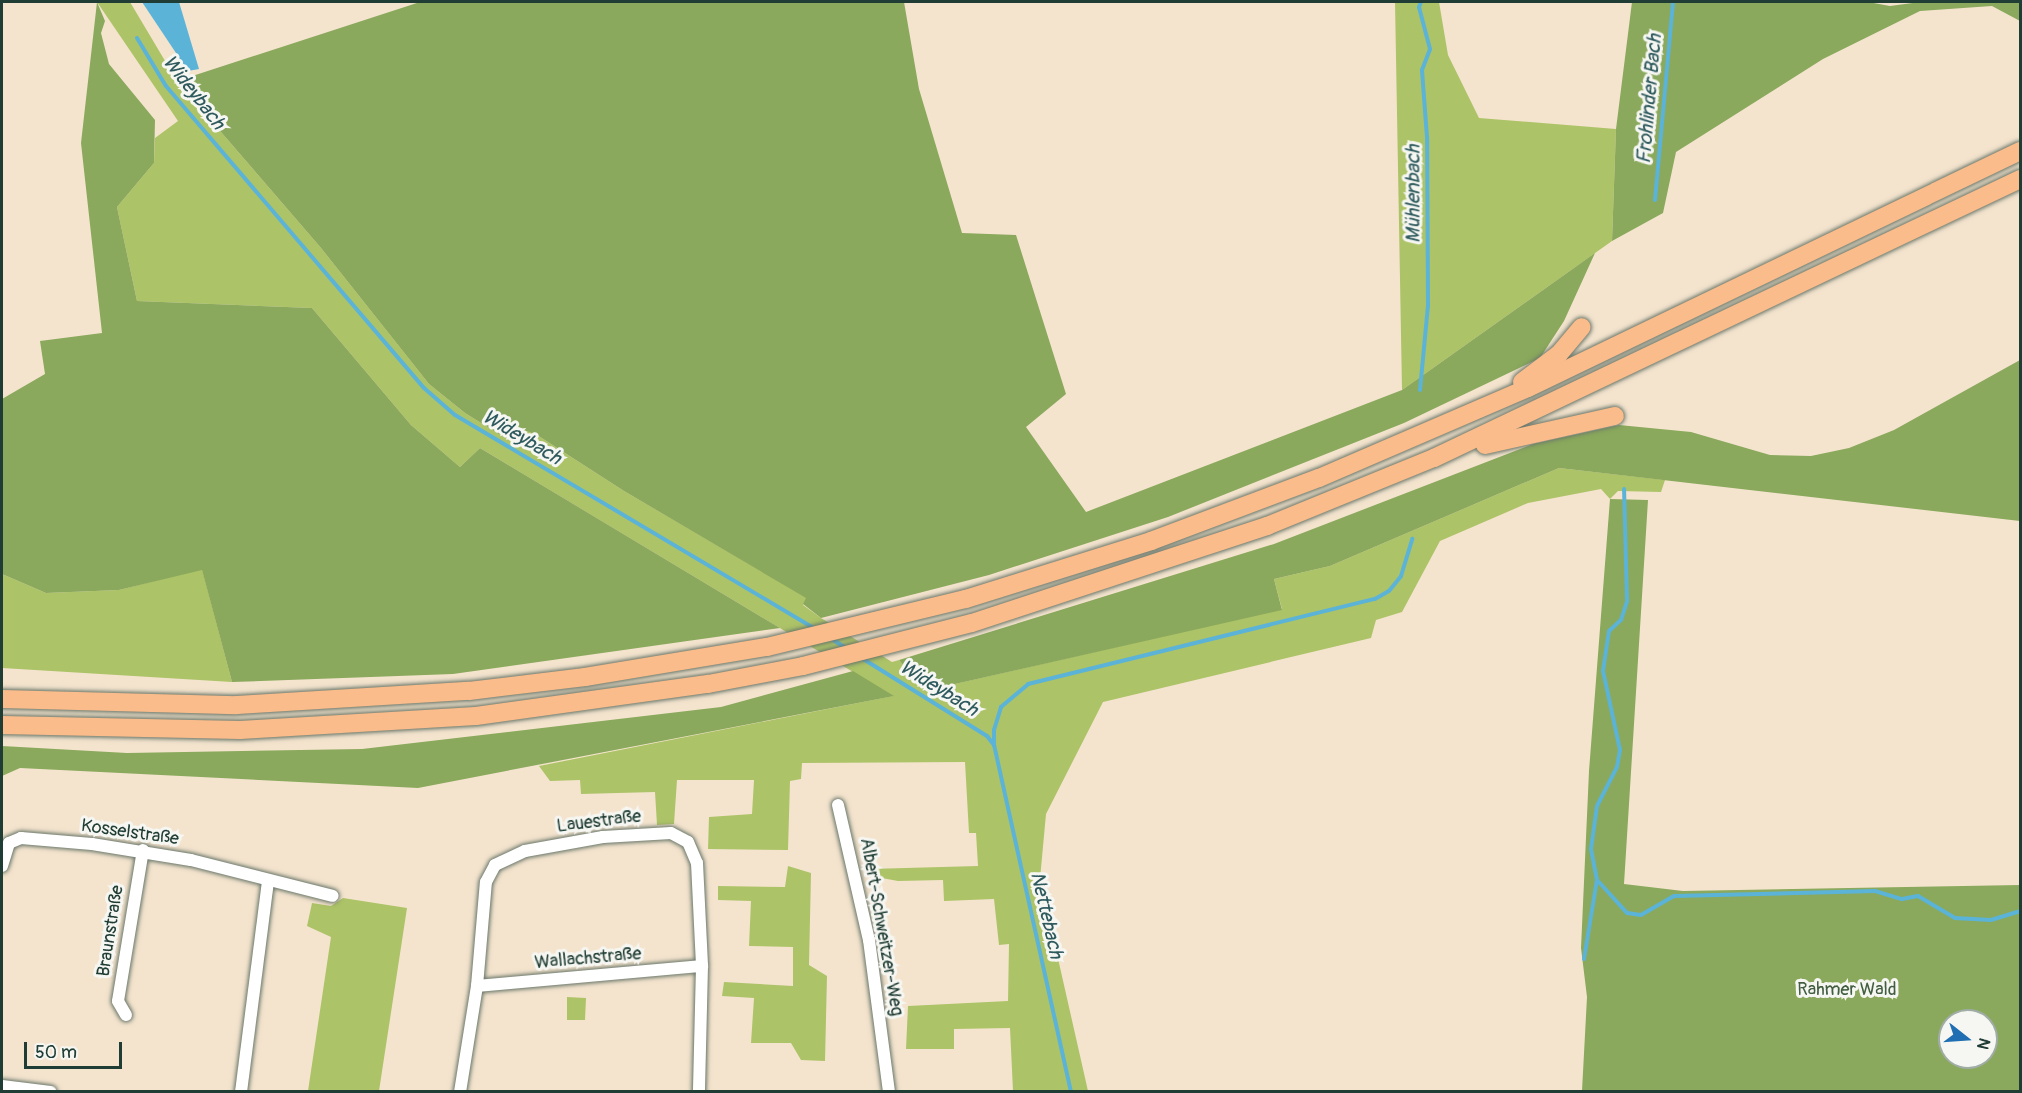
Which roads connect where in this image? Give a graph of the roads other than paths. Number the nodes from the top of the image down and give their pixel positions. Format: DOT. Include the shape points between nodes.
graph roads {
  1 [pos="2020,152"];
  2 [pos="2020,179"];
  3 [pos="1582,327"];
  4 [pos="1493,404"];
  5 [pos="1615,416"];
  6 [pos="1434,458"];
  7 [pos="2,699"];
  8 [pos="2,725"];
  9 [pos="838,805"];
  10 [pos="143,850"];
  11 [pos="2,866"];
  12 [pos="268,881"];
  13 [pos="333,896"];
  14 [pos="702,966"];
  15 [pos="477,986"];
  16 [pos="126,1015"];
  17 [pos="2,1086"];
  18 [pos="51,1092"];
  19 [pos="241,1092"];
  20 [pos="460,1092"];
  21 [pos="699,1092"];
  22 [pos="889,1092"];
  1 -- 4 [label="highway"];
  2 -- 6 [label="highway"];
  3 -- 4 [label="highway" via="1559,354"];
  4 -- 7 [label="highway" via="1319,478 1151,541 1028,580 767,647 585,677 411,696 171,705"];
  5 -- 6 [label="highway"];
  6 -- 8 [label="highway" via="1267,526 1148,568 1035,604 803,666 593,702 415,721 228,730"];
  9 -- 22 [label="street, Albert-Schweitzer-Weg" via="869,940"];
  10 -- 11 [label="street, Kosselstraße" via="21,838 9,843"];
  10 -- 12 [label="street, Kosselstraße"];
  10 -- 16 [label="street, Braunstraße" via="118,1000"];
  12 -- 13 [label="street, Kosselstraße"];
  12 -- 19 [label="street"];
  14 -- 15 [label="street, Wallachstraße"];
  14 -- 15 [label="street, Lauestraße" via="694,850 671,833 625,835 525,851 495,865 484,894"];
  14 -- 21 [label="street, Lauestraße"];
  15 -- 20 [label="street, Lauestraße"];
  17 -- 18 [label="street"];
}
